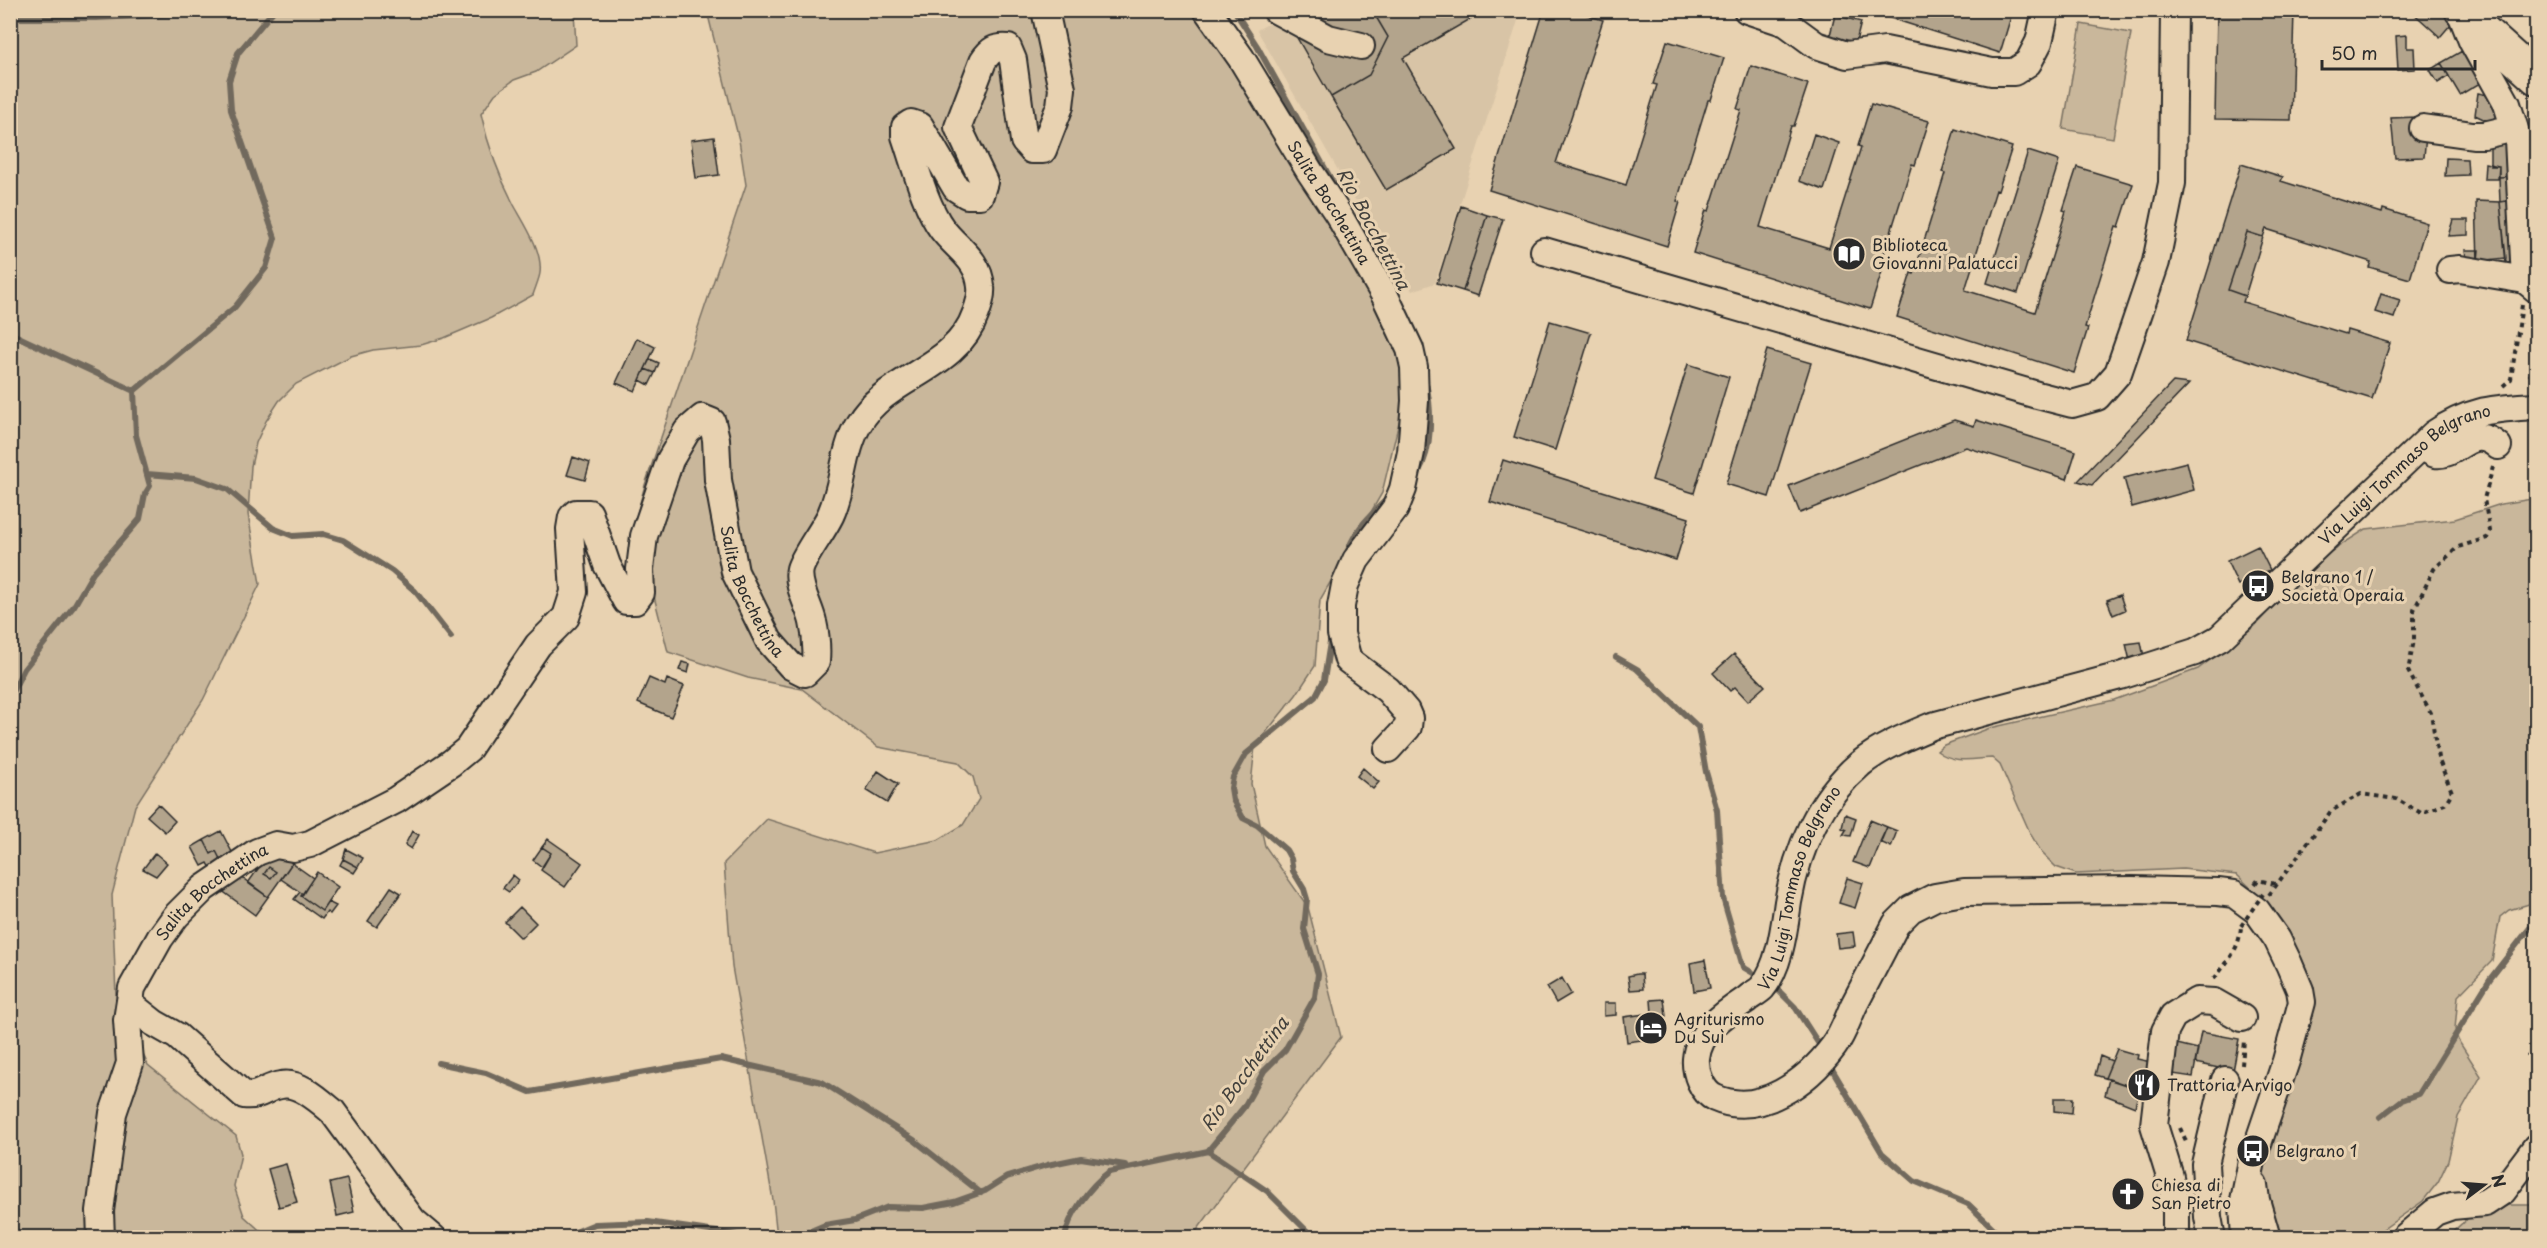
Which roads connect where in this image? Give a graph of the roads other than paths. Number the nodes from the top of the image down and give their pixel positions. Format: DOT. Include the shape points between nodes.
graph roads {
  1 [pos="1045,10"];
  2 [pos="1207,10"];
  3 [pos="1276,10"];
  4 [pos="1747,10"];
  5 [pos="2046,10"];
  6 [pos="2174,10"];
  7 [pos="2460,10"];
  8 [pos="1361,46"];
  9 [pos="2536,78"];
  10 [pos="2422,128"];
  11 [pos="2514,128"];
  12 [pos="1544,252"];
  13 [pos="2450,270"];
  14 [pos="2531,284"];
  15 [pos="2536,406"];
  16 [pos="2422,446"];
  17 [pos="2498,446"];
  18 [pos="1388,749"];
  19 [pos="130,1004"];
  20 [pos="2238,1016"];
  21 [pos="2224,1085"];
  22 [pos="2536,1147"];
  23 [pos="2252,1161"];
  24 [pos="100,1238"];
  25 [pos="433,1238"];
  26 [pos="2176,1238"];
  27 [pos="2212,1238"];
  28 [pos="2245,1238"];
  29 [pos="2267,1238"];
  30 [pos="2404,1238"];
  1 -- 19 [label="street, Salita Bocchettina" via="1062,89 1060,106 1042,150 1032,150 1024,141 1008,48 988,52 958,127 984,182 980,195 967,195 956,188 920,126 911,123 905,127 924,191 942,228 977,267 982,288 971,328 950,352 876,402 859,423 832,513 800,569 814,623 816,662 805,673 791,666 769,641 735,572 718,480 716,439 712,422 702,418 687,431 667,471 644,536 638,599 626,601 607,565 589,513 576,513 570,529 572,605 566,617 538,645 468,749 396,800 310,844 293,848 276,845 257,852 204,888 160,938 132,988"];
  2 -- 18 [label="street, Salita Bocchettina" via="1338,214 1410,349 1415,401 1403,489 1395,509 1356,560 1341,606 1341,634 1348,660 1388,690 1409,718 1405,732"];
  3 -- 8 [label="street" via="1328,38"];
  4 -- 5 [label="street" via="1786,23 1816,45 1847,55 1885,50 1992,72 2014,72 2028,63 2039,42"];
  6 -- 12 [label="street" via="2172,183 2157,262 2118,373 2097,397 2072,404 2037,395"];
  7 -- 9 [label="main road"];
  7 -- 11 [label="street"];
  10 -- 11 [label="street" via="2473,135"];
  11 -- 14 [label="street"];
  13 -- 14 [label="street"];
  15 -- 16 [label="street, Via Luigi Tommaso Belgrano" via="2477,412 2455,419"];
  16 -- 17 [label="street" via="2435,454 2473,439 2491,440"];
  16 -- 23 [label="street, Via Luigi Tommaso Belgrano" via="2220,639 2195,652 2120,676 1932,726 1861,763 1827,801 1801,846 1793,870 1780,952 1761,988 1712,1026 1700,1043 1695,1060 1708,1094 1723,1101 1744,1105 1767,1100 1799,1082 1834,1045 1896,924 1911,909 1935,897 1964,892 2132,890 2234,894 2257,911 2277,939 2302,1002"];
  19 -- 24 [label="street, Salita Bocchettina" via="130,1063 113,1113"];
  19 -- 25 [label="street" via="177,1035 244,1095 260,1095 281,1085 291,1085 315,1097 332,1111 413,1221"];
  20 -- 26 [label="street" via="2214,1002 2197,1001 2173,1016 2164,1031 2154,1125 2170,1177"];
  21 -- 27 [label="street" via="2205,1164"];
  22 -- 30 [label="street" via="2503,1191 2485,1203 2435,1212"];
  23 -- 28 [label="street, Via Luigi Tommaso Belgrano" via="2243,1205"];
  23 -- 29 [label="street" via="2256,1200"];
}
